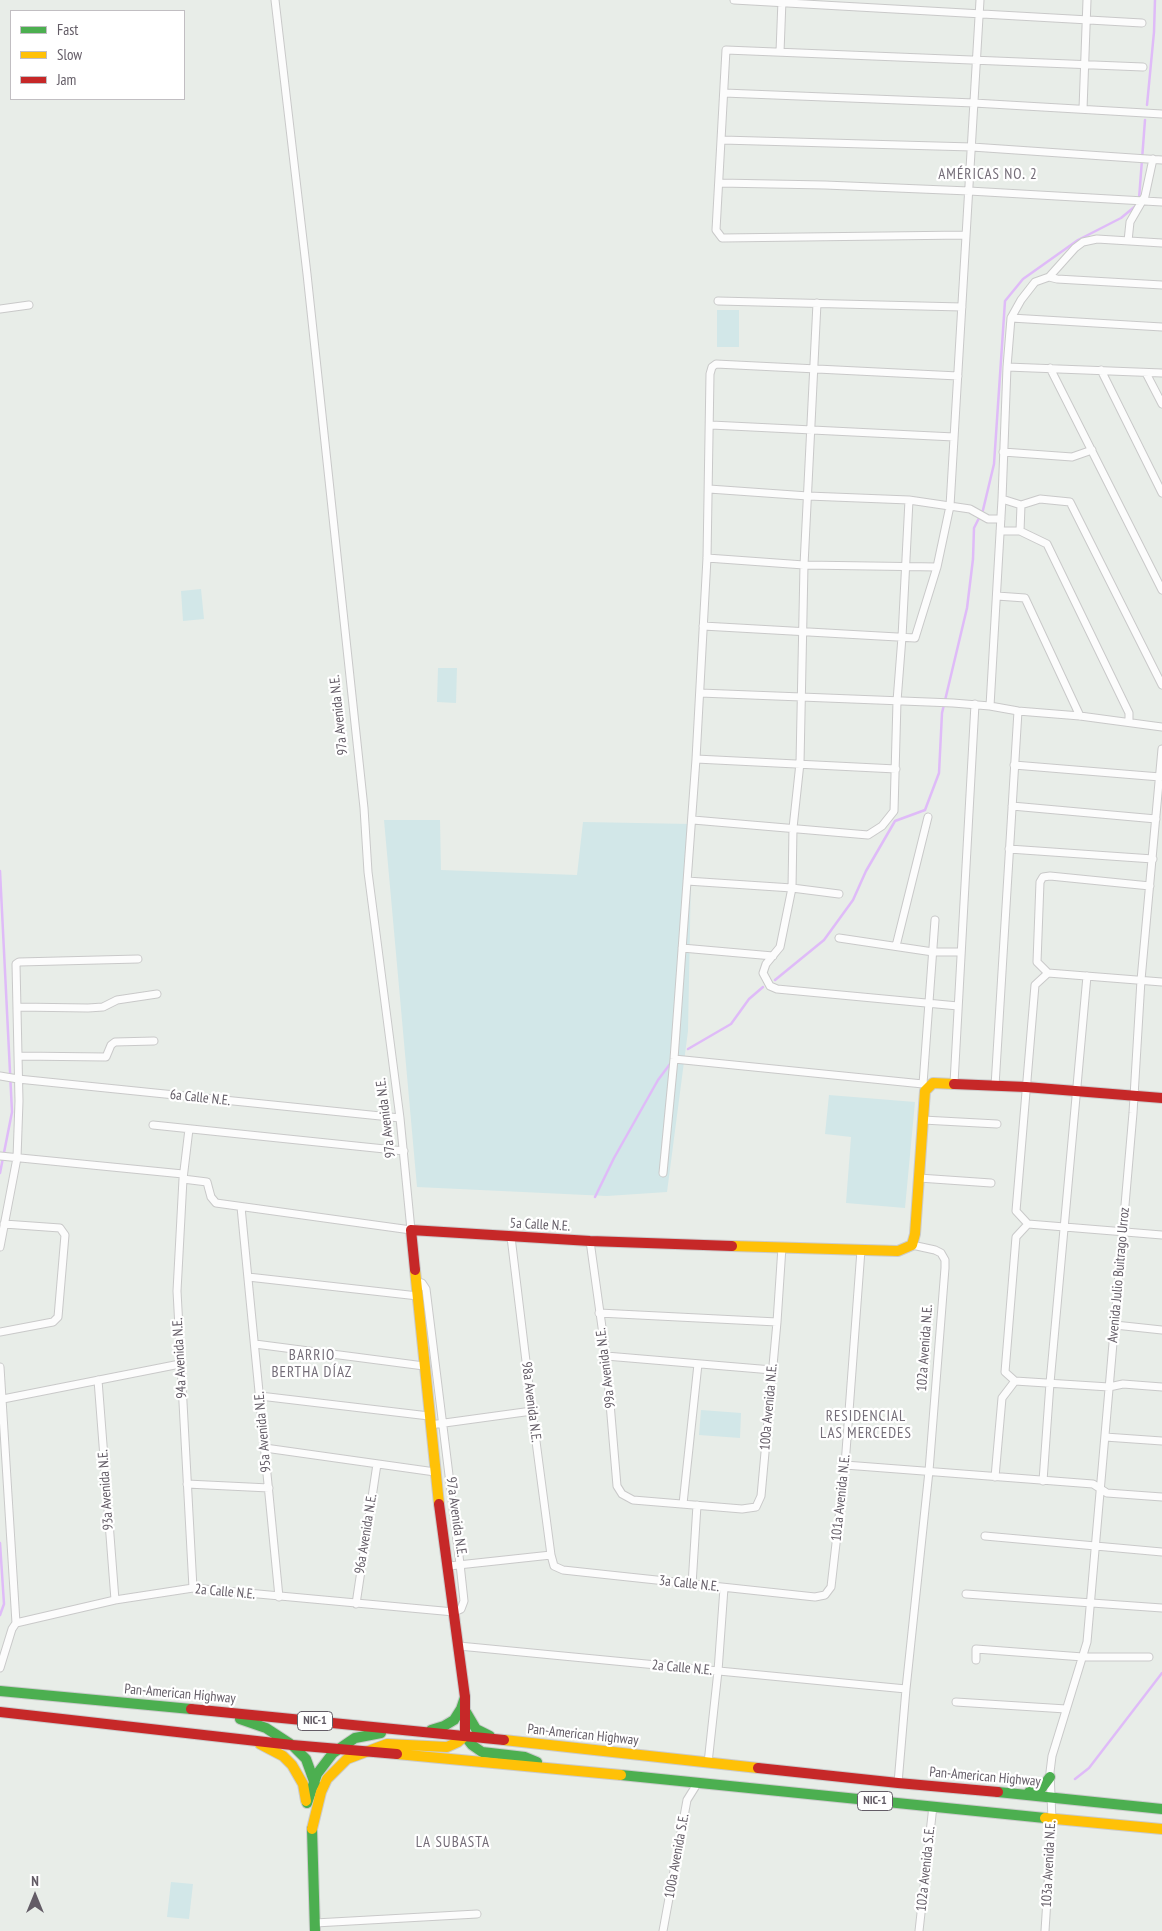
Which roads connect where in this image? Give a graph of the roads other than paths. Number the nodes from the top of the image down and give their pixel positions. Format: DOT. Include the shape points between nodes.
graph roads {
  1 [pos="275,0"];
  2 [pos="734,0"];
  3 [pos="980,0"];
  4 [pos="1087,0"];
  5 [pos="782,2"];
  6 [pos="979,14"];
  7 [pos="1086,20"];
  8 [pos="1142,23"];
  9 [pos="780,52"];
  10 [pos="976,60"];
  11 [pos="1084,65"];
  12 [pos="1143,67"];
  13 [pos="724,93"];
  14 [pos="974,103"];
  15 [pos="1082,109"];
  16 [pos="1162,114"];
  17 [pos="722,140"];
  18 [pos="972,148"];
  19 [pos="1149,160"];
  20 [pos="1162,160"];
  21 [pos="719,183"];
  22 [pos="969,191"];
  23 [pos="1142,201"];
  24 [pos="1162,202"];
  25 [pos="966,235"];
  26 [pos="1128,241"];
  27 [pos="1162,243"];
  28 [pos="1048,277"];
  29 [pos="1162,285"];
  30 [pos="718,301"];
  31 [pos="818,303"];
  32 [pos="30,304"];
  33 [pos="962,307"];
  34 [pos="0,309"];
  35 [pos="1011,318"];
  36 [pos="1162,327"];
  37 [pos="1007,367"];
  38 [pos="1050,368"];
  39 [pos="814,369"];
  40 [pos="1100,370"];
  41 [pos="1146,373"];
  42 [pos="1162,373"];
  43 [pos="958,376"];
  44 [pos="1162,404"];
  45 [pos="711,425"];
  46 [pos="811,430"];
  47 [pos="954,437"];
  48 [pos="1092,450"];
  49 [pos="1003,452"];
  50 [pos="709,489"];
  51 [pos="1162,493"];
  52 [pos="808,496"];
  53 [pos="1002,499"];
  54 [pos="909,500"];
  55 [pos="1021,505"];
  56 [pos="950,506"];
  57 [pos="1001,519"];
  58 [pos="1000,531"];
  59 [pos="1020,532"];
  60 [pos="707,558"];
  61 [pos="804,565"];
  62 [pos="906,567"];
  63 [pos="936,567"];
  64 [pos="1162,590"];
  65 [pos="997,596"];
  66 [pos="703,626"];
  67 [pos="804,631"];
  68 [pos="902,637"];
  69 [pos="1162,685"];
  70 [pos="700,693"];
  71 [pos="801,698"];
  72 [pos="897,701"];
  73 [pos="975,704"];
  74 [pos="990,706"];
  75 [pos="1018,711"];
  76 [pos="1080,716"];
  77 [pos="1129,722"];
  78 [pos="1162,727"];
  79 [pos="1162,749"];
  80 [pos="696,758"];
  81 [pos="800,763"];
  82 [pos="1014,765"];
  83 [pos="896,769"];
  84 [pos="1160,777"];
  85 [pos="1012,806"];
  86 [pos="928,817"];
  87 [pos="1156,819"];
  88 [pos="693,820"];
  89 [pos="793,828"];
  90 [pos="1009,849"];
  91 [pos="1153,859"];
  92 [pos="687,881"];
  93 [pos="1150,886"];
  94 [pos="792,888"];
  95 [pos="839,894"];
  96 [pos="935,920"];
  97 [pos="839,938"];
  98 [pos="896,946"];
  99 [pos="682,948"];
  100 [pos="933,952"];
  101 [pos="961,952"];
  102 [pos="774,956"];
  103 [pos="138,959"];
  104 [pos="1048,973"];
  105 [pos="1087,976"];
  106 [pos="1141,980"];
  107 [pos="1162,982"];
  108 [pos="157,994"];
  109 [pos="928,1004"];
  110 [pos="958,1006"];
  111 [pos="16,1007"];
  112 [pos="154,1042"];
  113 [pos="18,1056"];
  114 [pos="674,1059"];
  115 [pos="0,1076"];
  116 [pos="18,1079"];
  117 [pos="954,1084"];
  118 [pos="925,1086"];
  119 [pos="995,1086"];
  120 [pos="1026,1087"];
  121 [pos="1076,1092"];
  122 [pos="1135,1095"];
  123 [pos="1162,1098"];
  124 [pos="400,1118"];
  125 [pos="923,1120"];
  126 [pos="997,1124"];
  127 [pos="153,1125"];
  128 [pos="189,1129"];
  129 [pos="404,1151"];
  130 [pos="4,1156"];
  131 [pos="17,1158"];
  132 [pos="663,1173"];
  133 [pos="183,1177"];
  134 [pos="919,1178"];
  135 [pos="991,1183"];
  136 [pos="241,1208"];
  137 [pos="4,1224"];
  138 [pos="1028,1224"];
  139 [pos="1065,1228"];
  140 [pos="411,1230"];
  141 [pos="1122,1232"];
  142 [pos="1162,1235"];
  143 [pos="511,1237"];
  144 [pos="590,1241"];
  145 [pos="912,1245"];
  146 [pos="0,1247"];
  147 [pos="782,1247"];
  148 [pos="861,1250"];
  149 [pos="248,1277"];
  150 [pos="416,1282"];
  151 [pos="418,1296"];
  152 [pos="599,1313"];
  153 [pos="778,1322"];
  154 [pos="1115,1325"];
  155 [pos="1162,1330"];
  156 [pos="0,1332"];
  157 [pos="255,1344"];
  158 [pos="606,1356"];
  159 [pos="180,1364"];
  160 [pos="698,1364"];
  161 [pos="424,1366"];
  162 [pos="0,1367"];
  163 [pos="772,1370"];
  164 [pos="98,1380"];
  165 [pos="1015,1381"];
  166 [pos="1050,1383"];
  167 [pos="1110,1387"];
  168 [pos="1162,1387"];
  169 [pos="260,1396"];
  170 [pos="3,1399"];
  171 [pos="532,1411"];
  172 [pos="430,1421"];
  173 [pos="443,1424"];
  174 [pos="1105,1437"];
  175 [pos="1162,1441"];
  176 [pos="265,1448"];
  177 [pos="377,1464"];
  178 [pos="845,1465"];
  179 [pos="929,1471"];
  180 [pos="435,1472"];
  181 [pos="995,1477"];
  182 [pos="1043,1480"];
  183 [pos="187,1484"];
  184 [pos="1100,1487"];
  185 [pos="269,1488"];
  186 [pos="1162,1497"];
  187 [pos="683,1504"];
  188 [pos="697,1505"];
  189 [pos="985,1536"];
  190 [pos="1096,1546"];
  191 [pos="1162,1552"];
  192 [pos="551,1555"];
  193 [pos="460,1564"];
  194 [pos="449,1566"];
  195 [pos="554,1566"];
  196 [pos="692,1584"];
  197 [pos="192,1588"];
  198 [pos="724,1588"];
  199 [pos="966,1594"];
  200 [pos="825,1595"];
  201 [pos="279,1597"];
  202 [pos="115,1600"];
  203 [pos="1091,1603"];
  204 [pos="356,1604"];
  205 [pos="1162,1608"];
  206 [pos="454,1612"];
  207 [pos="16,1623"];
  208 [pos="459,1646"];
  209 [pos="1083,1657"];
  210 [pos="1149,1657"];
  211 [pos="976,1660"];
  212 [pos="0,1668"];
  213 [pos="718,1671"];
  214 [pos="906,1689"];
  215 [pos="0,1691"];
  216 [pos="465,1697"];
  217 [pos="956,1702"];
  218 [pos="1066,1709"];
  219 [pos="208,1711"];
  220 [pos="0,1712"];
  221 [pos="466,1712"];
  222 [pos="422,1732"];
  223 [pos="466,1736"];
  224 [pos="251,1740"];
  225 [pos="507,1741"];
  226 [pos="292,1745"];
  227 [pos="338,1749"];
  228 [pos="366,1752"];
  229 [pos="708,1763"];
  230 [pos="545,1767"];
  231 [pos="1050,1777"];
  232 [pos="314,1780"];
  233 [pos="898,1783"];
  234 [pos="697,1784"];
  235 [pos="1008,1792"];
  236 [pos="1050,1796"];
  237 [pos="319,1801"];
  238 [pos="307,1802"];
  239 [pos="933,1806"];
  240 [pos="1162,1809"];
  241 [pos="1052,1820"];
  242 [pos="312,1829"];
  243 [pos="1162,1829"];
  244 [pos="477,1914"];
  245 [pos="315,1927"];
  246 [pos="663,1931"];
  247 [pos="919,1931"];
  248 [pos="1045,1931"];
  1 -- 124 [label="street, 97a Avenida N.E." via="364,808 368,872"];
  2 -- 5 [label="street"];
  3 -- 6 [label="street"];
  4 -- 7 [label="street"];
  5 -- 6 [label="street"];
  5 -- 9 [label="street"];
  6 -- 7 [label="street"];
  6 -- 10 [label="street"];
  7 -- 8 [label="street"];
  7 -- 11 [label="street"];
  9 -- 10 [label="street"];
  9 -- 13 [label="street" via="726,50"];
  10 -- 11 [label="street"];
  10 -- 14 [label="street"];
  11 -- 12 [label="street"];
  11 -- 15 [label="street"];
  13 -- 14 [label="street"];
  13 -- 17 [label="street"];
  14 -- 15 [label="street"];
  14 -- 18 [label="street"];
  15 -- 16 [label="street"];
  17 -- 18 [label="street"];
  17 -- 21 [label="street"];
  18 -- 19 [label="street"];
  18 -- 22 [label="street"];
  19 -- 20 [label="street"];
  19 -- 23 [label="street"];
  21 -- 22 [label="street"];
  21 -- 25 [label="street" via="716,230 722,238"];
  22 -- 23 [label="street"];
  22 -- 25 [label="street"];
  23 -- 24 [label="street"];
  23 -- 26 [label="street" via="1130,222"];
  25 -- 33 [label="street"];
  26 -- 27 [label="street"];
  26 -- 28 [label="street" via="1097,239 1083,242"];
  28 -- 29 [label="street"];
  28 -- 35 [label="street" via="1035,282"];
  30 -- 31 [label="street"];
  31 -- 33 [label="street"];
  31 -- 39 [label="street"];
  32 -- 34 [label="street"];
  33 -- 43 [label="street"];
  35 -- 36 [label="street"];
  35 -- 37 [label="street"];
  37 -- 38 [label="street"];
  37 -- 49 [label="street"];
  38 -- 40 [label="street"];
  38 -- 48 [label="street"];
  39 -- 43 [label="street"];
  39 -- 45 [label="street" via="716,364 710,374"];
  39 -- 46 [label="street"];
  40 -- 41 [label="street"];
  40 -- 51 [label="street"];
  41 -- 42 [label="street"];
  41 -- 44 [label="street"];
  43 -- 47 [label="street"];
  45 -- 46 [label="street"];
  45 -- 50 [label="street"];
  46 -- 47 [label="street"];
  46 -- 52 [label="street"];
  47 -- 56 [label="street"];
  48 -- 49 [label="street" via="1072,457"];
  48 -- 64 [label="street"];
  49 -- 53 [label="street"];
  50 -- 52 [label="street"];
  50 -- 60 [label="street"];
  52 -- 54 [label="street"];
  52 -- 61 [label="street"];
  53 -- 55 [label="street"];
  53 -- 57 [label="street"];
  54 -- 56 [label="street"];
  54 -- 62 [label="street"];
  55 -- 59 [label="street"];
  55 -- 69 [label="street" via="1040,499 1070,502"];
  56 -- 57 [label="street"];
  56 -- 63 [label="street"];
  57 -- 58 [label="street"];
  58 -- 59 [label="street"];
  58 -- 65 [label="street"];
  59 -- 77 [label="street" via="1047,544 1129,713"];
  60 -- 61 [label="street"];
  60 -- 66 [label="street"];
  61 -- 62 [label="street"];
  61 -- 67 [label="street"];
  62 -- 63 [label="street"];
  62 -- 68 [label="street"];
  63 -- 68 [label="street" via="915,638"];
  65 -- 74 [label="street"];
  65 -- 76 [label="street" via="1025,598"];
  66 -- 67 [label="street"];
  66 -- 70 [label="street"];
  67 -- 68 [label="street"];
  67 -- 71 [label="street"];
  68 -- 72 [label="street"];
  70 -- 71 [label="street"];
  70 -- 80 [label="street"];
  71 -- 72 [label="street"];
  71 -- 81 [label="street"];
  72 -- 73 [label="street"];
  72 -- 83 [label="street"];
  73 -- 74 [label="street"];
  73 -- 101 [label="street"];
  74 -- 75 [label="street"];
  75 -- 76 [label="street"];
  75 -- 82 [label="street"];
  76 -- 77 [label="street"];
  77 -- 78 [label="street"];
  79 -- 84 [label="street, Avenida Julio Buitrago Urroz"];
  80 -- 81 [label="street"];
  80 -- 88 [label="street"];
  81 -- 83 [label="street"];
  81 -- 89 [label="street"];
  82 -- 84 [label="street"];
  82 -- 85 [label="street"];
  83 -- 89 [label="street" via="894,811 882,826 868,835"];
  84 -- 87 [label="street, Avenida Julio Buitrago Urroz"];
  85 -- 87 [label="street"];
  85 -- 90 [label="street"];
  86 -- 98 [label="street"];
  87 -- 91 [label="street, Avenida Julio Buitrago Urroz"];
  88 -- 89 [label="street"];
  88 -- 92 [label="street"];
  89 -- 94 [label="street"];
  90 -- 91 [label="street"];
  90 -- 119 [label="street"];
  91 -- 93 [label="street, Avenida Julio Buitrago Urroz"];
  92 -- 94 [label="street"];
  92 -- 99 [label="street"];
  93 -- 104 [label="street" via="1043,877 1040,882 1037,962"];
  93 -- 106 [label="street, Avenida Julio Buitrago Urroz"];
  94 -- 95 [label="street"];
  94 -- 102 [label="street" via="780,947"];
  96 -- 100 [label="street"];
  97 -- 98 [label="street"];
  98 -- 100 [label="street"];
  99 -- 102 [label="street"];
  99 -- 114 [label="street"];
  100 -- 101 [label="street"];
  100 -- 109 [label="street"];
  101 -- 110 [label="street"];
  102 -- 109 [label="street" via="763,973 770,986 777,989"];
  103 -- 111 [label="street" via="18,962"];
  104 -- 105 [label="street"];
  104 -- 120 [label="street" via="1035,985"];
  105 -- 106 [label="street"];
  105 -- 121 [label="street"];
  106 -- 107 [label="street"];
  106 -- 122 [label="street, Avenida Julio Buitrago Urroz"];
  108 -- 111 [label="street" via="117,1000 103,1007"];
  109 -- 110 [label="street"];
  109 -- 118 [label="street"];
  110 -- 117 [label="street"];
  111 -- 113 [label="street"];
  112 -- 113 [label="street" via="115,1042 106,1057"];
  113 -- 116 [label="street"];
  114 -- 118 [label="street"];
  114 -- 132 [label="street"];
  115 -- 116 [label="street, 6a Calle N.E."];
  116 -- 124 [label="street, 6a Calle N.E."];
  116 -- 131 [label="street"];
  117 -- 118 [label="main road"];
  117 -- 119 [label="main road"];
  118 -- 125 [label="main road"];
  119 -- 120 [label="main road"];
  120 -- 121 [label="main road"];
  120 -- 138 [label="street" via="1016,1211"];
  121 -- 122 [label="main road"];
  121 -- 139 [label="street"];
  122 -- 123 [label="main road"];
  122 -- 141 [label="street, Avenida Julio Buitrago Urroz"];
  124 -- 129 [label="street, 97a Avenida N.E."];
  125 -- 126 [label="street"];
  125 -- 134 [label="main road"];
  127 -- 128 [label="street"];
  128 -- 129 [label="street"];
  128 -- 133 [label="street, 94a Avenida N.E."];
  129 -- 140 [label="street, 97a Avenida N.E."];
  130 -- 131 [label="street"];
  131 -- 133 [label="street"];
  131 -- 137 [label="street"];
  133 -- 136 [label="street, 5a Calle N.E." via="207,1182 214,1202"];
  133 -- 159 [label="street, 94a Avenida N.E." via="177,1291"];
  134 -- 135 [label="street"];
  134 -- 145 [label="main road"];
  136 -- 140 [label="street, 5a Calle N.E."];
  136 -- 149 [label="street, 95a Avenida N.E."];
  137 -- 146 [label="street"];
  137 -- 156 [label="street" via="60,1228 64,1231 59,1316 55,1321"];
  138 -- 139 [label="street"];
  138 -- 165 [label="street" via="1016,1237 1008,1333 1005,1372"];
  139 -- 141 [label="street"];
  139 -- 166 [label="street"];
  140 -- 143 [label="main road, 5a Calle N.E."];
  140 -- 150 [label="main road, 97a Avenida N.E."];
  141 -- 142 [label="street"];
  141 -- 154 [label="street, Avenida Julio Buitrago Urroz"];
  143 -- 144 [label="main road, 5a Calle N.E."];
  143 -- 171 [label="street, 98a Avenida N.E."];
  144 -- 147 [label="main road, 5a Calle N.E."];
  144 -- 152 [label="street, 99a Avenida N.E."];
  145 -- 148 [label="main road, 5a Calle N.E." via="898,1251"];
  145 -- 179 [label="street, 102a Avenida N.E." via="935,1250 945,1260"];
  147 -- 148 [label="main road, 5a Calle N.E."];
  147 -- 153 [label="street, 100a Avenida N.E."];
  148 -- 178 [label="street, 101a Avenida N.E."];
  149 -- 151 [label="street"];
  149 -- 157 [label="street, 95a Avenida N.E."];
  150 -- 151 [label="main road, 97a Avenida N.E."];
  150 -- 173 [label="street" via="422,1283 426,1289"];
  151 -- 161 [label="main road, 97a Avenida N.E."];
  152 -- 153 [label="street"];
  152 -- 158 [label="street, 99a Avenida N.E."];
  153 -- 163 [label="street, 100a Avenida N.E."];
  154 -- 155 [label="street"];
  154 -- 167 [label="street, Avenida Julio Buitrago Urroz"];
  157 -- 161 [label="street"];
  157 -- 169 [label="street, 95a Avenida N.E."];
  158 -- 160 [label="street"];
  158 -- 187 [label="street, 99a Avenida N.E." via="617,1486 632,1500"];
  159 -- 164 [label="street"];
  159 -- 183 [label="street, 94a Avenida N.E."];
  160 -- 163 [label="street"];
  160 -- 187 [label="street"];
  161 -- 172 [label="main road, 97a Avenida N.E."];
  162 -- 170 [label="street"];
  163 -- 188 [label="street, 100a Avenida N.E." via="761,1496 756,1507"];
  164 -- 170 [label="street"];
  164 -- 202 [label="street, 93a Avenida N.E."];
  165 -- 166 [label="street"];
  165 -- 181 [label="street" via="1002,1398"];
  166 -- 167 [label="street"];
  166 -- 182 [label="street"];
  167 -- 168 [label="street" via="1123,1384"];
  167 -- 174 [label="street, Avenida Julio Buitrago Urroz"];
  169 -- 172 [label="street"];
  169 -- 176 [label="street, 95a Avenida N.E."];
  170 -- 207 [label="street"];
  171 -- 173 [label="street"];
  171 -- 192 [label="street, 98a Avenida N.E."];
  172 -- 173 [label="street"];
  172 -- 180 [label="main road, 97a Avenida N.E."];
  173 -- 193 [label="street"];
  174 -- 175 [label="street"];
  174 -- 184 [label="street, Avenida Julio Buitrago Urroz"];
  176 -- 177 [label="street"];
  176 -- 185 [label="street, 95a Avenida N.E."];
  177 -- 180 [label="street"];
  177 -- 204 [label="street, 96a Avenida N.E."];
  178 -- 179 [label="street"];
  178 -- 200 [label="street, 101a Avenida N.E." via="831,1587"];
  179 -- 181 [label="street"];
  179 -- 214 [label="street, 102a Avenida N.E."];
  180 -- 194 [label="main road, 97a Avenida N.E."];
  181 -- 182 [label="street"];
  182 -- 184 [label="street"];
  183 -- 185 [label="street"];
  183 -- 197 [label="street, 94a Avenida N.E."];
  184 -- 186 [label="street" via="1108,1493"];
  184 -- 190 [label="street, Avenida Julio Buitrago Urroz"];
  185 -- 201 [label="street, 95a Avenida N.E."];
  187 -- 188 [label="street"];
  188 -- 196 [label="street"];
  189 -- 190 [label="street"];
  190 -- 191 [label="street"];
  190 -- 203 [label="street, Avenida Julio Buitrago Urroz"];
  192 -- 193 [label="street"];
  192 -- 195 [label="street, 98a Avenida N.E."];
  193 -- 194 [label="street"];
  193 -- 206 [label="street" via="464,1601 461,1609"];
  194 -- 206 [label="main road, 97a Avenida N.E."];
  195 -- 196 [label="street, 3a Calle N.E." via="563,1570"];
  196 -- 198 [label="street, 3a Calle N.E."];
  197 -- 201 [label="street, 2a Calle N.E."];
  197 -- 202 [label="street, 2a Calle N.E."];
  198 -- 200 [label="street, 3a Calle N.E." via="815,1597"];
  198 -- 213 [label="street"];
  199 -- 203 [label="street"];
  201 -- 204 [label="street, 2a Calle N.E."];
  202 -- 207 [label="street, 2a Calle N.E."];
  203 -- 205 [label="street"];
  203 -- 209 [label="street, Avenida Julio Buitrago Urroz"];
  204 -- 206 [label="street, 2a Calle N.E."];
  206 -- 208 [label="main road, 97a Avenida N.E."];
  207 -- 212 [label="street"];
  208 -- 213 [label="street, 2a Calle N.E."];
  208 -- 216 [label="main road, 97a Avenida N.E."];
  209 -- 210 [label="street"];
  209 -- 211 [label="street" via="976,1649"];
  209 -- 218 [label="street, Avenida Julio Buitrago Urroz"];
  213 -- 214 [label="street, 2a Calle N.E."];
  213 -- 229 [label="street"];
  214 -- 233 [label="street, 102a Avenida N.E."];
  215 -- 219 [label="main road, Pan-American Highway / NIC-1"];
  216 -- 221 [label="main road, 97a Avenida N.E."];
  216 -- 222 [label="main road" via="457,1716 449,1723"];
  217 -- 218 [label="street"];
  218 -- 231 [label="street, Avenida Julio Buitrago Urroz" via="1052,1756"];
  219 -- 222 [label="main road, Pan-American Highway / NIC-1"];
  219 -- 226 [label="main road" via="266,1728"];
  220 -- 224 [label="main road, NIC-1"];
  221 -- 223 [label="main road, 97a Avenida N.E."];
  221 -- 225 [label="main road" via="476,1729"];
  222 -- 223 [label="main road, Pan-American Highway / NIC-1"];
  222 -- 227 [label="main road" via="365,1735"];
  223 -- 225 [label="main road, Pan-American Highway / NIC-1"];
  223 -- 228 [label="main road" via="447,1747 392,1744"];
  223 -- 230 [label="main road" via="482,1752 529,1758"];
  224 -- 226 [label="main road, NIC-1"];
  224 -- 238 [label="main road" via="276,1752 292,1765 303,1784"];
  225 -- 229 [label="main road, Pan-American Highway / NIC-1"];
  226 -- 227 [label="main road, NIC-1"];
  226 -- 232 [label="main road" via="306,1759"];
  227 -- 228 [label="main road, NIC-1"];
  227 -- 232 [label="main road"];
  228 -- 230 [label="main road, NIC-1"];
  228 -- 237 [label="main road" via="348,1759 332,1773"];
  229 -- 233 [label="main road, Pan-American Highway / NIC-1"];
  230 -- 234 [label="main road, NIC-1"];
  231 -- 235 [label="main road" via="1037,1790"];
  231 -- 236 [label="street, Avenida Julio Buitrago Urroz"];
  232 -- 237 [label="main road"];
  232 -- 238 [label="main road"];
  233 -- 235 [label="main road, Pan-American Highway / NIC-1"];
  234 -- 239 [label="main road, NIC-1"];
  234 -- 246 [label="street, 100a Avenida S.E." via="687,1800"];
  235 -- 236 [label="main road, Pan-American Highway / NIC-1"];
  236 -- 240 [label="main road, Pan-American Highway / NIC-1"];
  236 -- 241 [label="street, 103a Avenida N.E."];
  237 -- 242 [label="main road"];
  238 -- 242 [label="main road"];
  239 -- 241 [label="main road, NIC-1"];
  239 -- 247 [label="street, 102a Avenida S.E."];
  241 -- 243 [label="main road, NIC-1"];
  241 -- 248 [label="street, 103a Avenida N.E."];
  242 -- 245 [label="main road"];
  244 -- 245 [label="street"];
}
